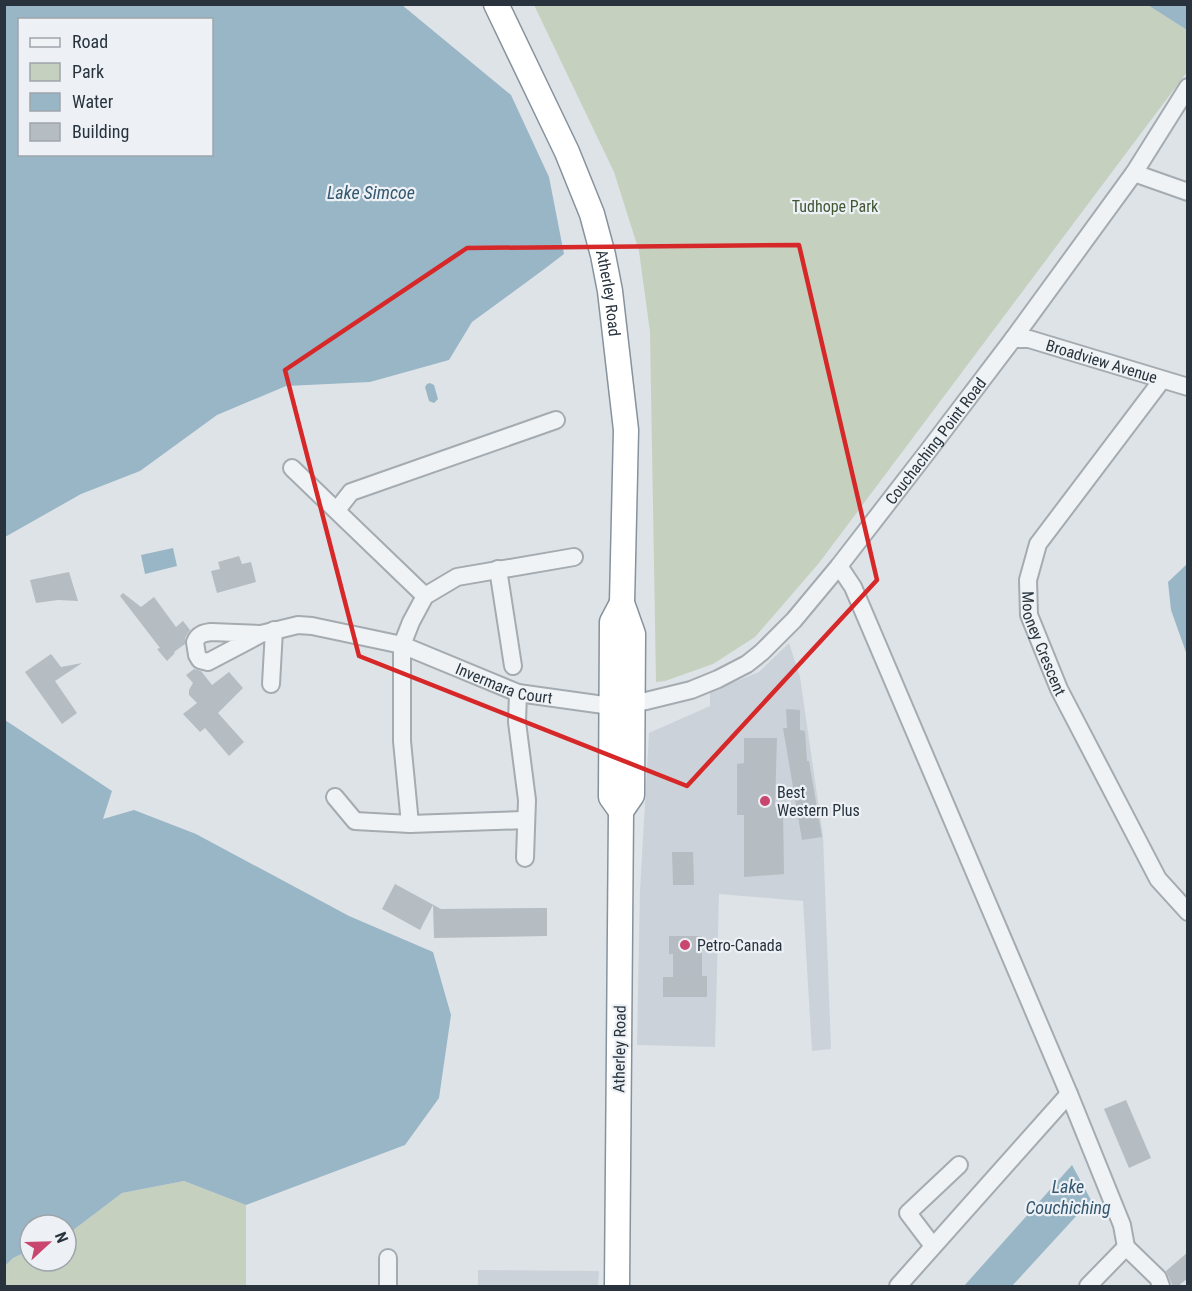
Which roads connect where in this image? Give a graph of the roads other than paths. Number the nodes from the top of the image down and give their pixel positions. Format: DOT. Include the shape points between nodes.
graph roads {
  1 [pos="496,4"];
  2 [pos="1188,87"];
  3 [pos="1134,172"];
  4 [pos="1188,192"];
  5 [pos="1013,339"];
  6 [pos="1162,380"];
  7 [pos="1188,387"];
  8 [pos="556,420"];
  9 [pos="292,468"];
  10 [pos="337,510"];
  11 [pos="574,556"];
  12 [pos="839,566"];
  13 [pos="498,569"];
  14 [pos="425,596"];
  15 [pos="402,645"];
  16 [pos="513,666"];
  17 [pos="271,684"];
  18 [pos="518,693"];
  19 [pos="621,705"];
  20 [pos="335,797"];
  21 [pos="526,820"];
  22 [pos="410,824"];
  23 [pos="525,858"];
  24 [pos="1188,912"];
  25 [pos="1069,1095"];
  26 [pos="959,1165"];
  27 [pos="933,1246"];
  28 [pos="1126,1247"];
  29 [pos="388,1258"];
  30 [pos="388,1287"];
  31 [pos="616,1287"];
  32 [pos="898,1287"];
  33 [pos="1088,1287"];
  34 [pos="1161,1287"];
  1 -- 19 [label="highway, Atherley Road" via="567,152 592,214 610,291 626,430 622,603 612,622"];
  2 -- 3 [label="street, Couchaching Point Road"];
  3 -- 4 [label="street"];
  3 -- 5 [label="street, Couchaching Point Road"];
  5 -- 6 [label="street, Broadview Avenue" via="1029,339"];
  5 -- 12 [label="street, Couchaching Point Road"];
  6 -- 7 [label="street, Broadview Avenue"];
  6 -- 24 [label="street, Mooney Crescent" via="1038,544 1028,580 1029,615 1059,689 1158,879"];
  8 -- 10 [label="street" via="351,492"];
  9 -- 10 [label="street"];
  10 -- 14 [label="street"];
  11 -- 13 [label="street"];
  12 -- 19 [label="street, Couchaching Point Road" via="794,620 747,664 691,690"];
  12 -- 25 [label="street" via="853,587"];
  13 -- 14 [label="street" via="457,577"];
  13 -- 16 [label="street"];
  14 -- 15 [label="street"];
  15 -- 17 [label="street, Invermara Court" via="312,626 268,632"];
  15 -- 18 [label="street, Invermara Court"];
  15 -- 22 [label="street" via="402,741"];
  18 -- 19 [label="street, Invermara Court"];
  18 -- 21 [label="street"];
  19 -- 31 [label="highway, Atherley Road" via="611,797 621,811"];
  20 -- 22 [label="street" via="355,821"];
  21 -- 22 [label="street"];
  21 -- 23 [label="street"];
  25 -- 27 [label="street"];
  25 -- 28 [label="street" via="1122,1225"];
  26 -- 27 [label="street" via="908,1213"];
  27 -- 32 [label="street"];
  28 -- 33 [label="street"];
  28 -- 34 [label="street" via="1158,1278"];
  29 -- 30 [label="street"];
}
